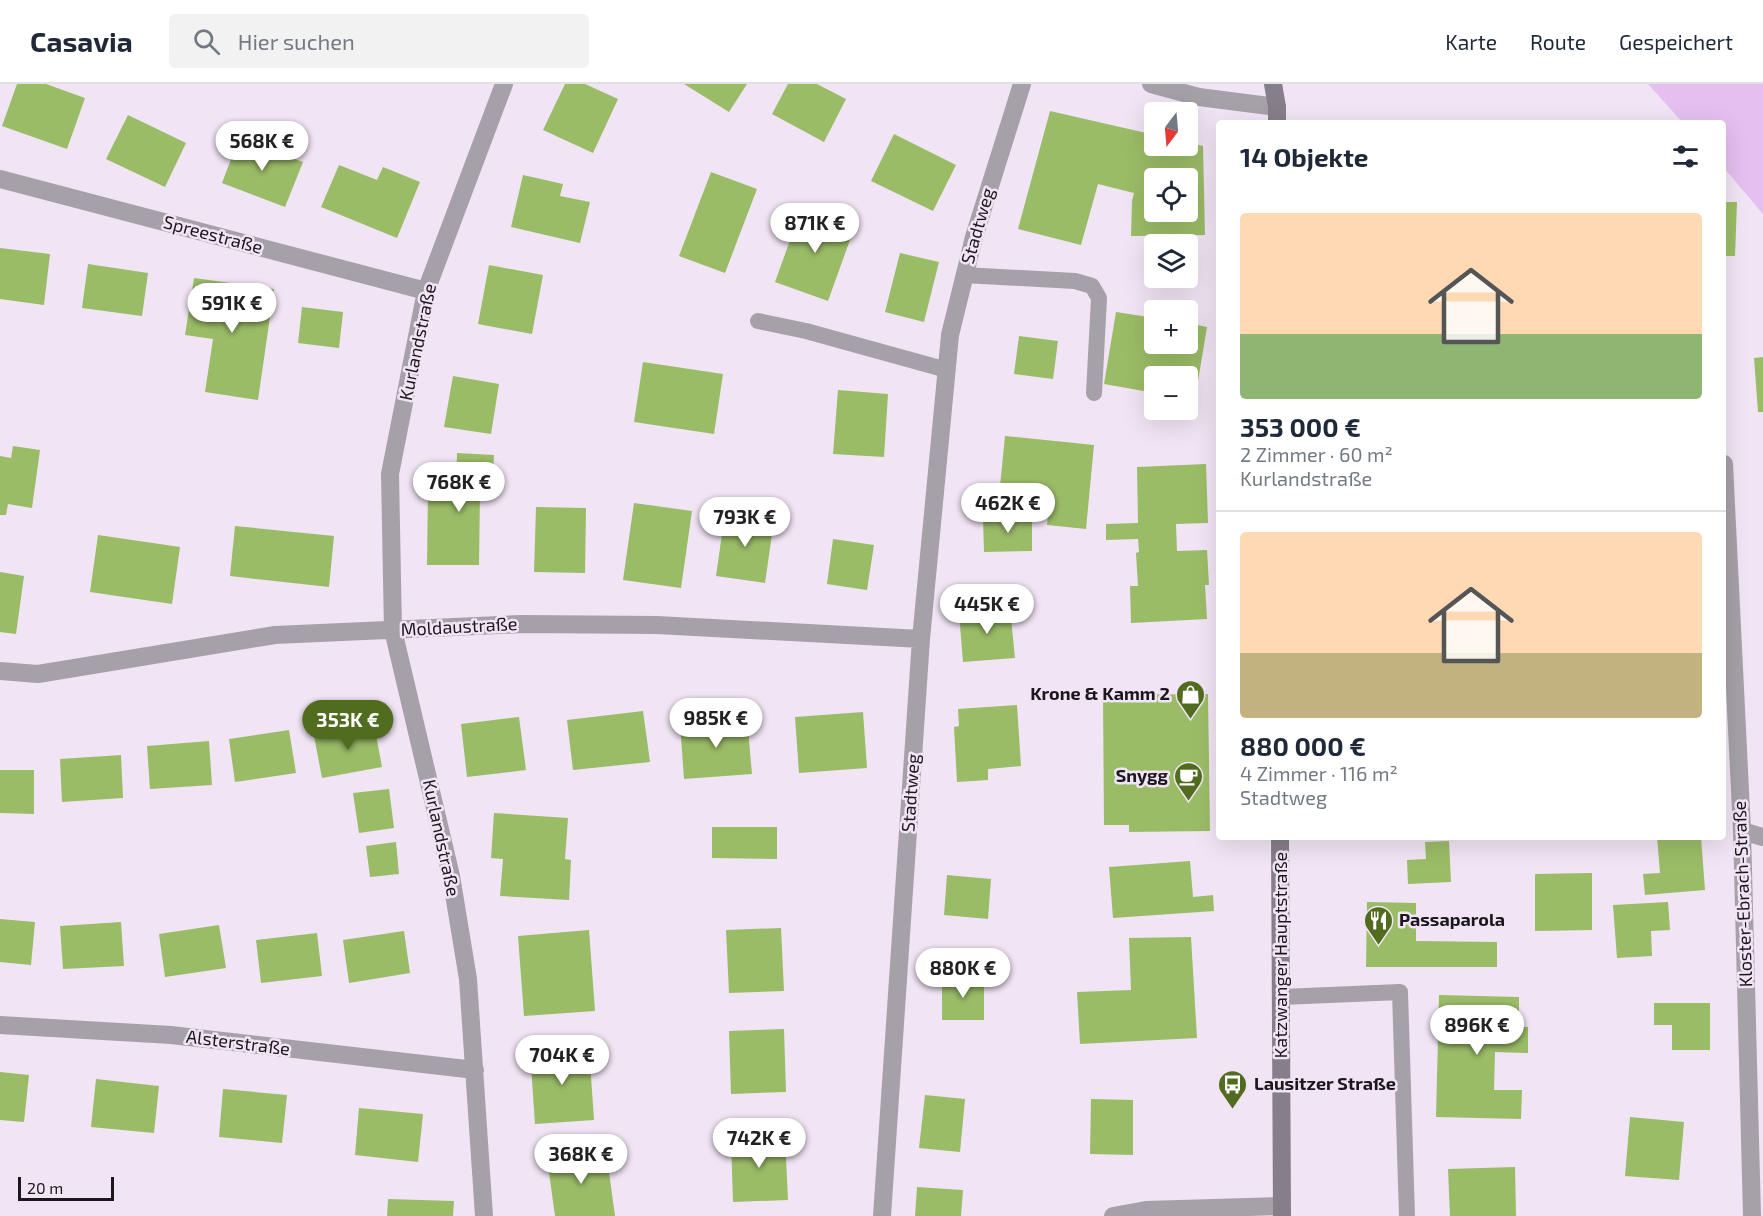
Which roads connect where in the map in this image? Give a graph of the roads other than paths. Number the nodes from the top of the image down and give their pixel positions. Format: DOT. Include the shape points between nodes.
graph roads {
  1 [pos="504,84"];
  2 [pos="1022,84"];
  3 [pos="1151,84"];
  4 [pos="1273,84"];
  5 [pos="1282,84"];
  6 [pos="1277,115"];
  7 [pos="0,179"];
  8 [pos="964,275"];
  9 [pos="426,291"];
  10 [pos="758,321"];
  11 [pos="946,370"];
  12 [pos="1094,393"];
  13 [pos="1726,505"];
  14 [pos="393,630"];
  15 [pos="921,639"];
  16 [pos="0,671"];
  17 [pos="1742,831"];
  18 [pos="1763,837"];
  19 [pos="1280,840"];
  20 [pos="1281,997"];
  21 [pos="0,1025"];
  22 [pos="475,1070"];
  23 [pos="1282,1211"];
  24 [pos="484,1216"];
  25 [pos="882,1216"];
  26 [pos="1113,1216"];
  27 [pos="1407,1216"];
  28 [pos="1752,1216"];
  1 -- 9 [label="street, Kurlandstraße"];
  2 -- 8 [label="street, Stadtweg"];
  3 -- 6 [label="street"];
  4 -- 6 [label="main road"];
  5 -- 6 [label="main road"];
  7 -- 9 [label="street, Spreestraße"];
  8 -- 11 [label="street, Stadtweg"];
  8 -- 12 [label="lane" via="1075,281 1092,286 1099,298"];
  9 -- 14 [label="street, Kurlandstraße" via="390,474"];
  10 -- 11 [label="lane"];
  11 -- 15 [label="street, Stadtweg"];
  13 -- 17 [label="street, Kloster-Ebrach-Straße"];
  14 -- 15 [label="street, Moldaustraße" via="522,624 657,625"];
  14 -- 16 [label="street, Moldaustraße" via="275,635 38,674"];
  14 -- 22 [label="street, Kurlandstraße" via="451,876 468,979"];
  15 -- 25 [label="street, Stadtweg"];
  17 -- 18 [label="street"];
  17 -- 28 [label="street, Kloster-Ebrach-Straße"];
  19 -- 20 [label="main road, Katzwanger Hauptstraße"];
  20 -- 23 [label="main road, Katzwanger Hauptstraße"];
  20 -- 27 [label="lane" via="1400,992"];
  21 -- 22 [label="street, Alsterstraße" via="171,1035"];
  22 -- 24 [label="street, Kurlandstraße"];
  23 -- 26 [label="street" via="1146,1210"];
}
